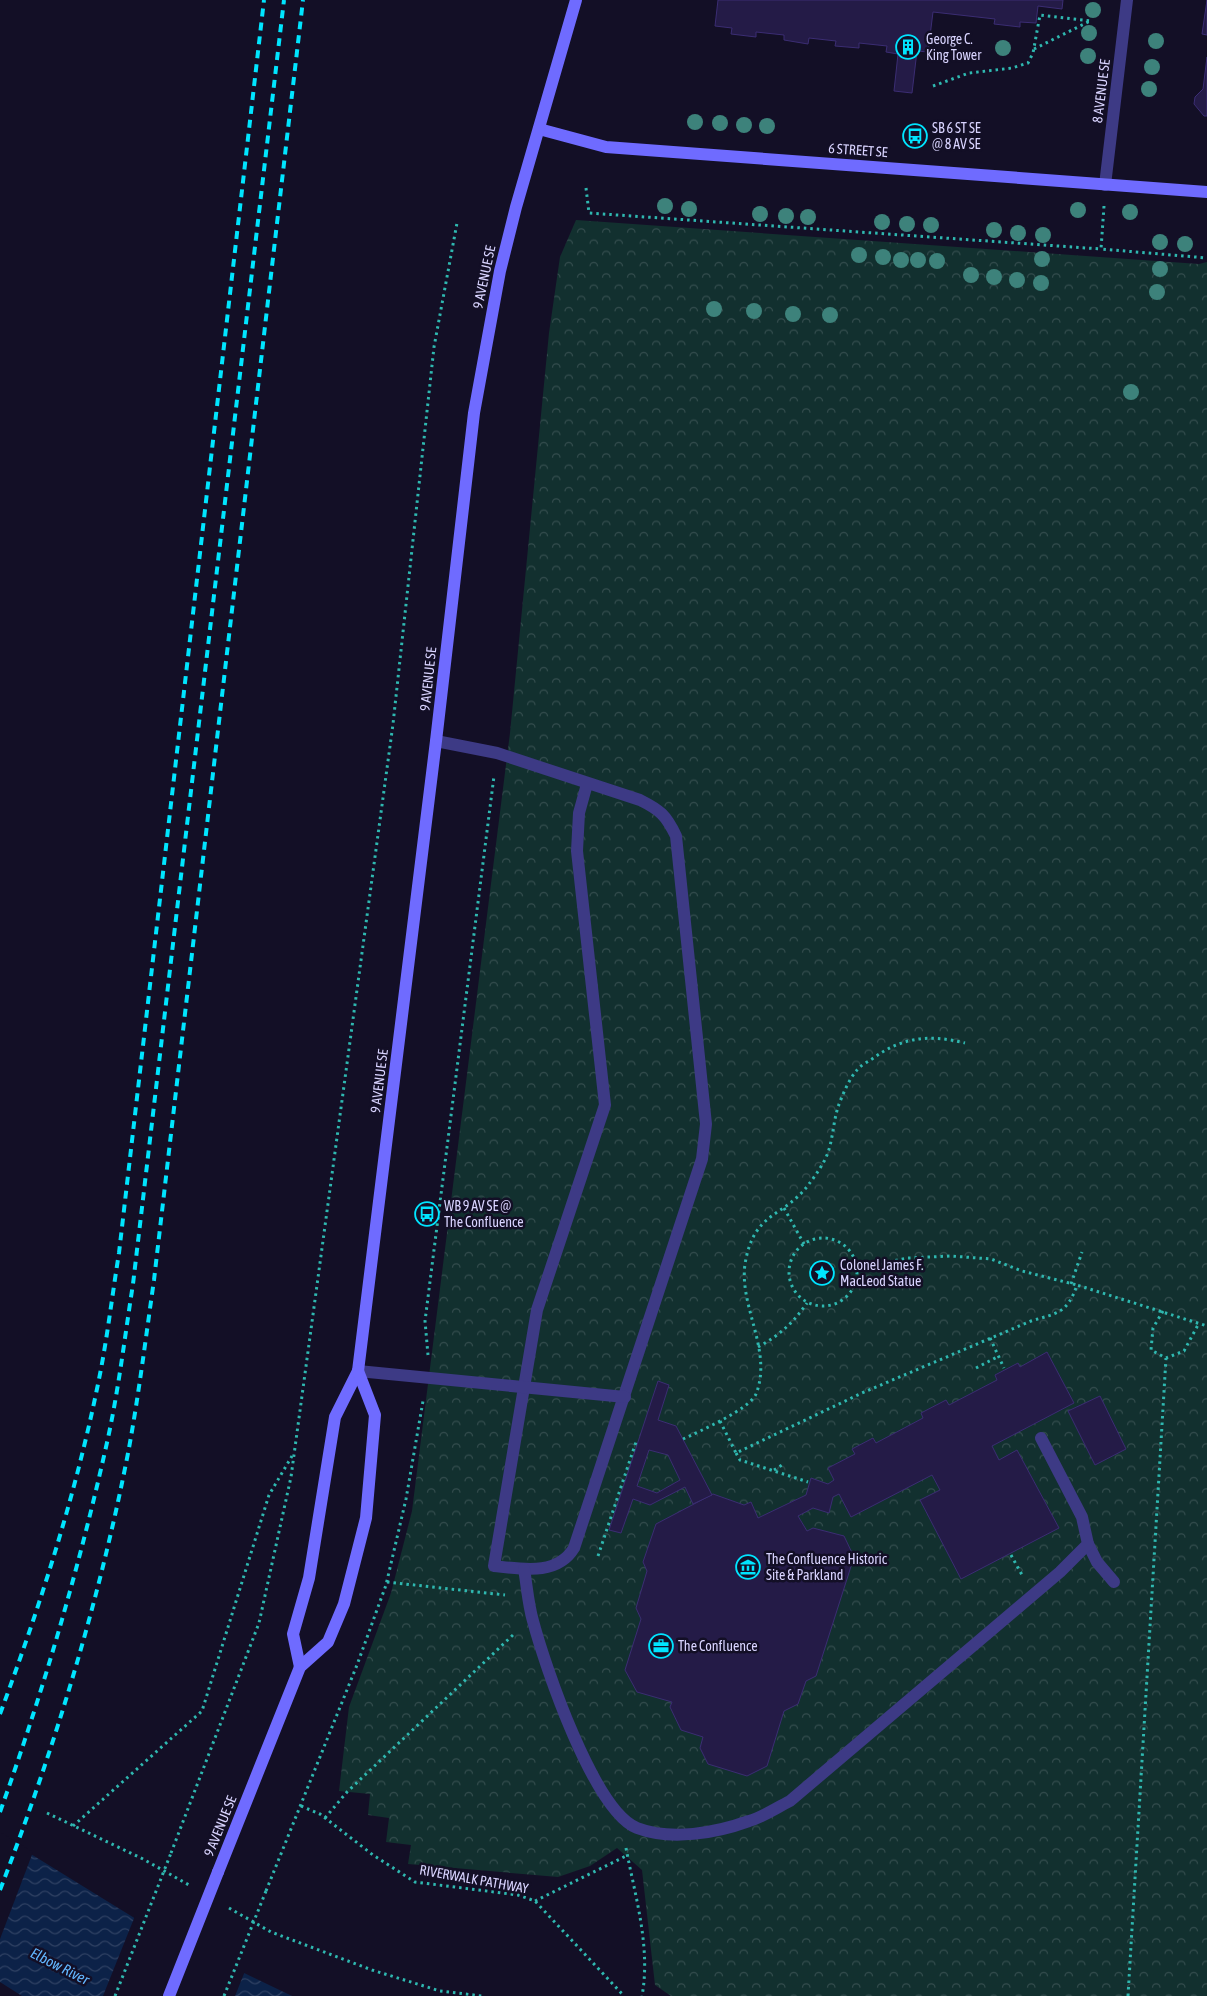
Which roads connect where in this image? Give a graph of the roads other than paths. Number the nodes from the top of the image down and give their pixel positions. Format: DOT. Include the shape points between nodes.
graph roads {
  1 [pos="576,0"];
  2 [pos="1127,0"];
  3 [pos="539,129"];
  4 [pos="1105,185"];
  5 [pos="1207,192"];
  6 [pos="436,741"];
  7 [pos="587,784"];
  8 [pos="358,1371"];
  9 [pos="523,1387"];
  10 [pos="625,1397"];
  11 [pos="1041,1438"];
  12 [pos="1088,1544"];
  13 [pos="524,1569"];
  14 [pos="1114,1582"];
  15 [pos="300,1667"];
  16 [pos="169,1996"];
  1 -- 3 [label="main road, 9 AVENUE SE"];
  2 -- 4 [label="street, 8 AVENUE SE"];
  3 -- 4 [label="main road, 6 STREET SE" via="606,147"];
  3 -- 6 [label="main road, 9 AVENUE SE" via="500,271 474,413"];
  4 -- 5 [label="main road, 6 STREET SE"];
  6 -- 7 [label="street" via="497,753"];
  6 -- 8 [label="main road, 9 AVENUE SE"];
  7 -- 9 [label="street" via="579,813 577,851 605,1105 537,1310"];
  7 -- 10 [label="street" via="640,800 661,811 676,836 706,1124 702,1159"];
  8 -- 9 [label="street"];
  8 -- 15 [label="main road, 9 AVENUE SE" via="335,1417 309,1578 293,1634"];
  8 -- 15 [label="main road, 9 AVENUE SE" via="375,1416 366,1518 344,1604 328,1642"];
  9 -- 10 [label="street"];
  9 -- 13 [label="street" via="494,1566"];
  10 -- 13 [label="street" via="574,1548 565,1561 557,1565"];
  11 -- 12 [label="street" via="1082,1517"];
  12 -- 13 [label="street" via="1060,1572 790,1801 750,1821 720,1830 669,1834 636,1827 621,1818 587,1762 566,1718 532,1620"];
  12 -- 14 [label="street" via="1097,1562"];
  15 -- 16 [label="main road, 9 AVENUE SE, bridge"];
}
